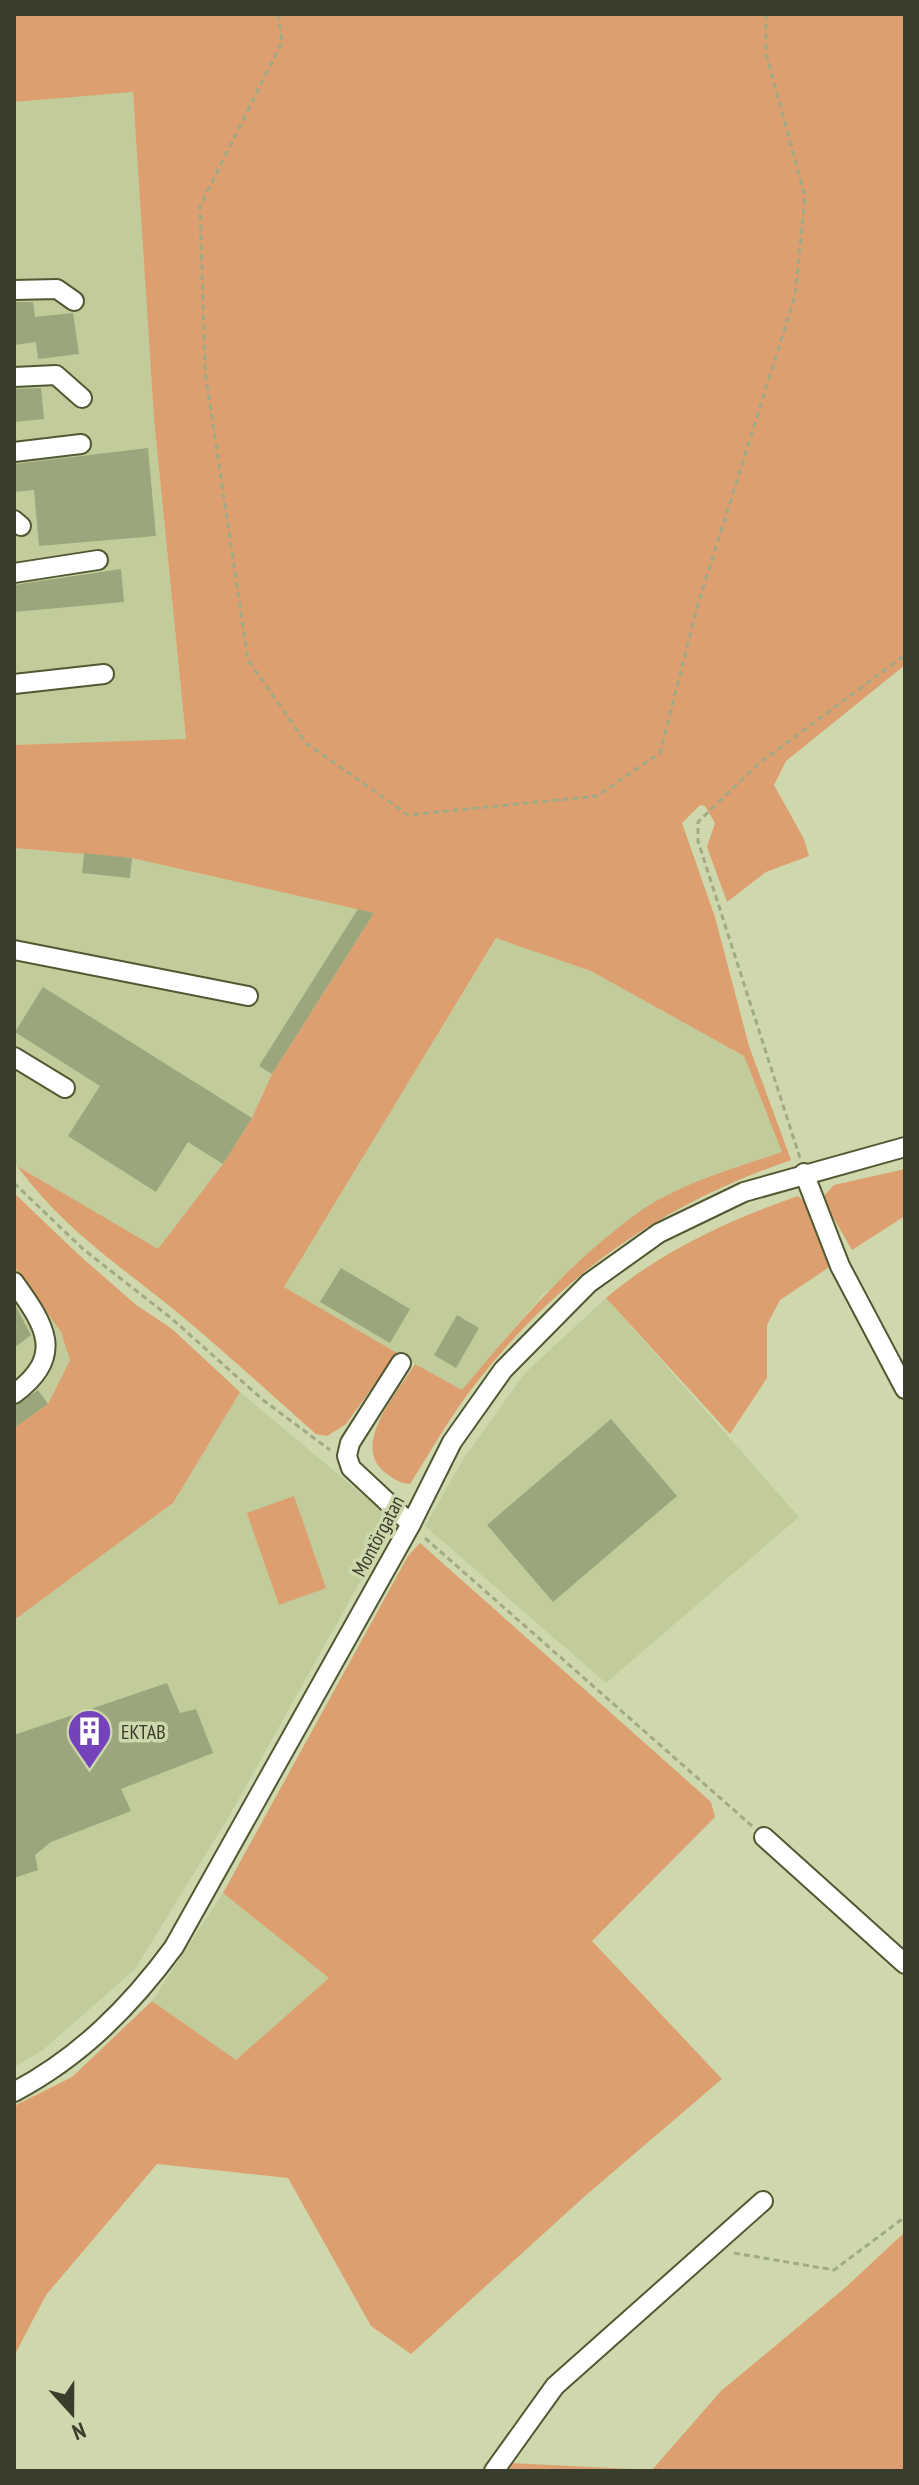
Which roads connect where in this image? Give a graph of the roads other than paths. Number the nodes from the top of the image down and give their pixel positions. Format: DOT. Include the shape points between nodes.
graph roads {
  1 [pos="14,290"];
  2 [pos="74,301"];
  3 [pos="14,377"];
  4 [pos="82,398"];
  5 [pos="81,444"];
  6 [pos="14,452"];
  7 [pos="98,560"];
  8 [pos="14,573"];
  9 [pos="104,674"];
  10 [pos="14,684"];
  11 [pos="14,950"];
  12 [pos="248,996"];
  13 [pos="14,1057"];
  14 [pos="65,1088"];
  15 [pos="905,1147"];
  16 [pos="804,1173"];
  17 [pos="14,1282"];
  18 [pos="401,1363"];
  19 [pos="905,1389"];
  20 [pos="14,1394"];
  21 [pos="411,1524"];
  22 [pos="764,1837"];
  23 [pos="905,1964"];
  24 [pos="14,2092"];
  25 [pos="763,2201"];
  26 [pos="494,2471"];
  1 -- 2 [label="street" via="57,289"];
  3 -- 4 [label="street" via="56,375"];
  5 -- 6 [label="street"];
  7 -- 8 [label="street"];
  9 -- 10 [label="street"];
  11 -- 12 [label="street"];
  13 -- 14 [label="street"];
  15 -- 16 [label="street, Montörgatan"];
  16 -- 19 [label="street" via="840,1266"];
  16 -- 21 [label="street, Montörgatan" via="685,1218 589,1283 476,1405"];
  17 -- 20 [label="street" via="40,1317 47,1343 35,1378"];
  18 -- 21 [label="street" via="347,1456 351,1468"];
  21 -- 24 [label="street, Montörgatan" via="174,1947 102,2031"];
  22 -- 23 [label="street"];
  25 -- 26 [label="street" via="555,2386"];
}
